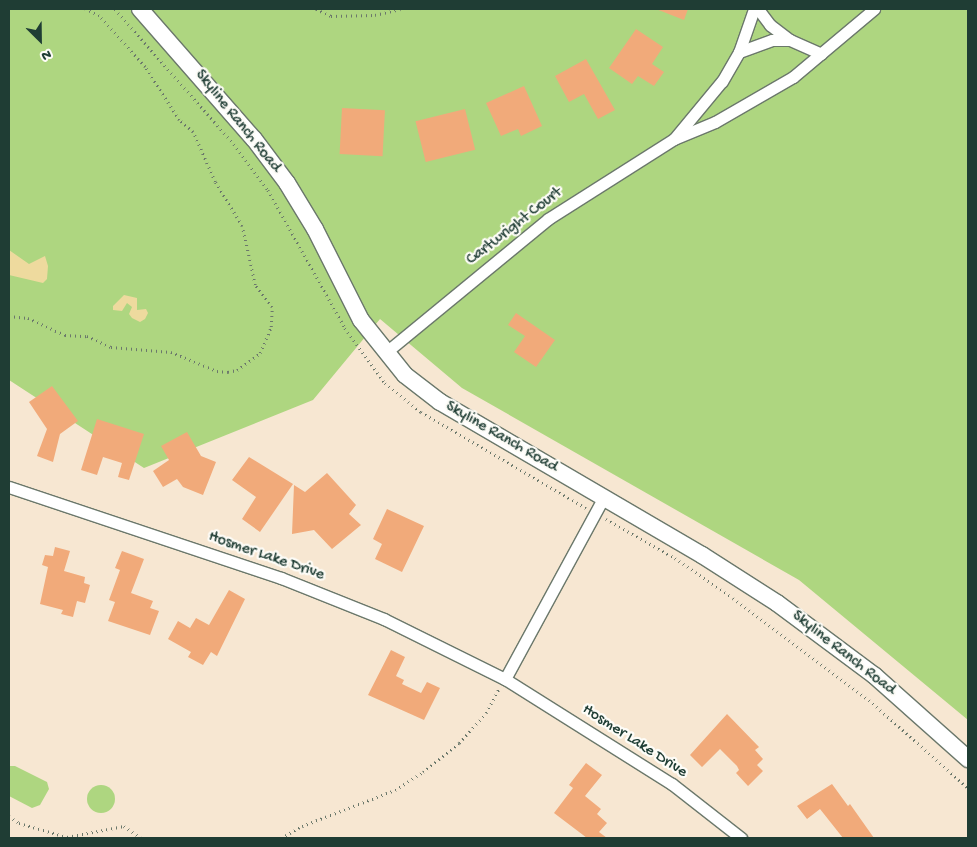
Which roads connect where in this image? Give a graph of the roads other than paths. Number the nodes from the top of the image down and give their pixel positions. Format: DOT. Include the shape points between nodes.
graph roads {
  1 [pos="140,9"];
  2 [pos="754,9"];
  3 [pos="758,9"];
  4 [pos="874,9"];
  5 [pos="790,40"];
  6 [pos="739,52"];
  7 [pos="820,54"];
  8 [pos="674,138"];
  9 [pos="385,353"];
  10 [pos="9,487"];
  11 [pos="604,497"];
  12 [pos="505,679"];
  13 [pos="968,759"];
  14 [pos="741,838"];
  1 -- 9 [label="street, Skyline Ranch Road" via="254,139 287,183 315,229 361,320"];
  2 -- 6 [label="street, Cartwright Court"];
  3 -- 5 [label="street" via="770,25"];
  4 -- 7 [label="street, Cartwright Court"];
  5 -- 6 [label="street" via="772,40"];
  5 -- 7 [label="street"];
  6 -- 8 [label="street, Cartwright Court" via="722,81"];
  7 -- 8 [label="street, Cartwright Court" via="794,76 715,122"];
  8 -- 9 [label="street, Cartwright Court" via="548,218"];
  9 -- 11 [label="street, Skyline Ranch Road" via="404,375 440,402"];
  10 -- 12 [label="street, Hosmer Lake Drive" via="281,578 384,619"];
  11 -- 12 [label="street"];
  11 -- 13 [label="street, Skyline Ranch Road" via="777,603 875,676"];
  12 -- 14 [label="street, Hosmer Lake Drive" via="672,784"];
}
